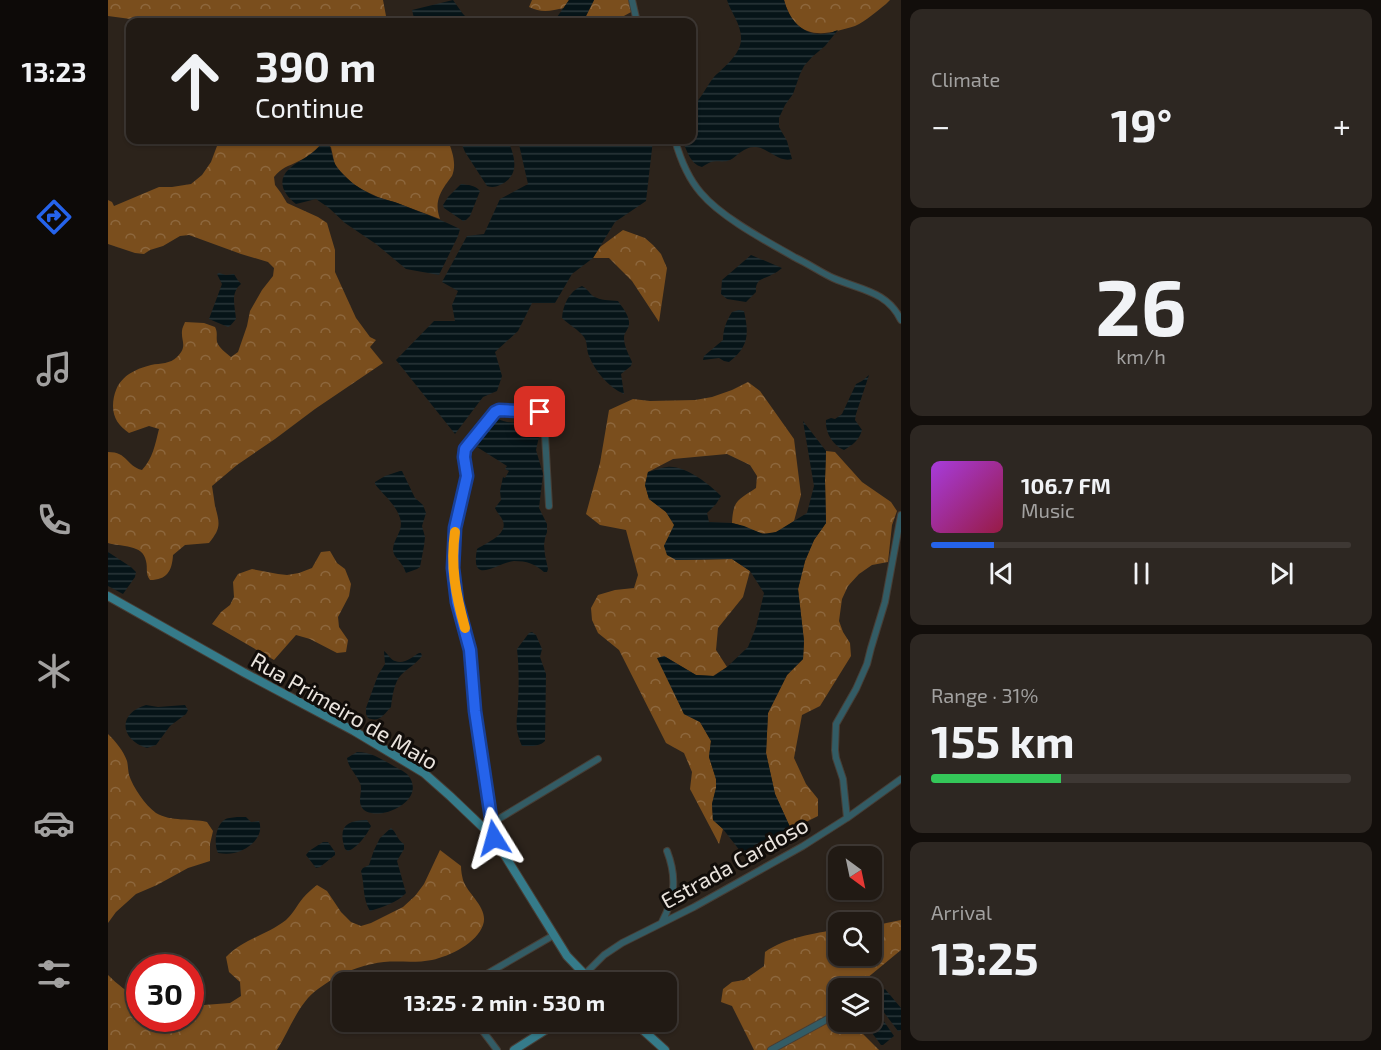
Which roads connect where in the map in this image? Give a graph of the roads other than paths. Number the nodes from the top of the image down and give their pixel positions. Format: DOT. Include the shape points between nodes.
graph roads {
  1 [pos="632,0"];
  2 [pos="636,18"];
  3 [pos="676,144"];
  4 [pos="901,320"];
  5 [pos="549,506"];
  6 [pos="901,515"];
  7 [pos="108,596"];
  8 [pos="598,759"];
  9 [pos="901,779"];
  10 [pos="847,818"];
  11 [pos="492,823"];
  12 [pos="494,838"];
  13 [pos="667,851"];
  14 [pos="662,922"];
  15 [pos="554,935"];
  16 [pos="490,972"];
  17 [pos="581,972"];
  18 [pos="587,972"];
  19 [pos="828,1019"];
  20 [pos="484,1032"];
  21 [pos="542,1032"];
  22 [pos="645,1032"];
  23 [pos="662,1047"];
  24 [pos="497,1050"];
  25 [pos="514,1050"];
  26 [pos="651,1050"];
  27 [pos="771,1050"];
  1 -- 2 [label="street"];
  3 -- 4 [label="street" via="697,188 712,204 769,243 833,278 878,294"];
  5 -- 11 [label="street" via="544,417 540,412 495,412 465,449 467,476 454,538 454,581 470,650"];
  6 -- 10 [label="street" via="885,602 867,664 836,724 835,750"];
  7 -- 12 [label="main road, Rua Primeiro de Maio" via="396,755 439,785"];
  8 -- 11 [label="street"];
  9 -- 10 [label="street, Estrada Cardoso"];
  10 -- 14 [label="street, Estrada Cardoso" via="748,878"];
  11 -- 12 [label="street"];
  12 -- 15 [label="main road, Rua Primeiro de Maio"];
  13 -- 14 [label="street" via="674,875 673,891"];
  14 -- 18 [label="street, Estrada Cardoso" via="622,943"];
  15 -- 16 [label="street"];
  15 -- 17 [label="main road, Rua Primeiro de Maio"];
  19 -- 27 [label="street"];
  20 -- 24 [label="street"];
  21 -- 25 [label="main road"];
  22 -- 23 [label="main road"];
  23 -- 26 [label="street"];
}
